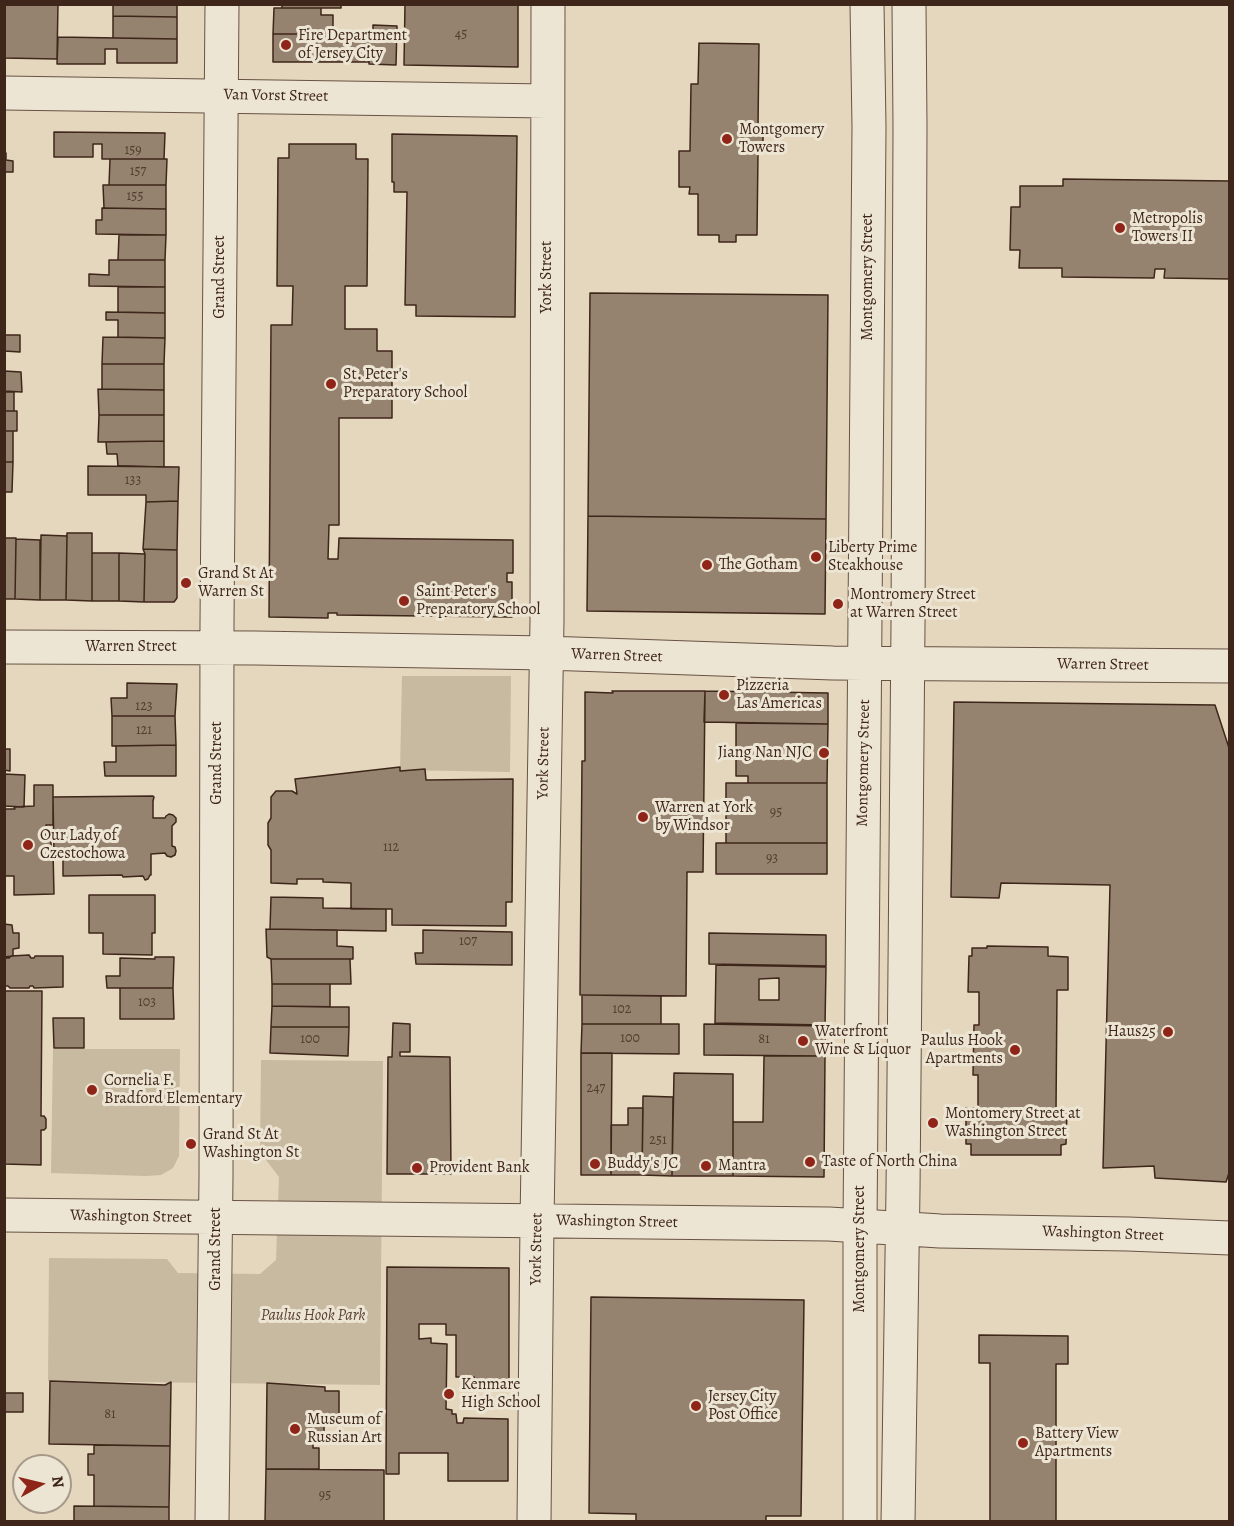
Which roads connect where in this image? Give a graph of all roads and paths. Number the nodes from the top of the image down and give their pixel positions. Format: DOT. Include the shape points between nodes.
graph roads {
  1 [pos="222,4"];
  2 [pos="548,4"];
  3 [pos="867,4"];
  4 [pos="909,4"];
  5 [pos="4,93"];
  6 [pos="221,95"];
  7 [pos="547,101"];
  8 [pos="870,127"];
  9 [pos="910,127"];
  10 [pos="4,647"];
  11 [pos="218,648"];
  12 [pos="546,654"];
  13 [pos="865,663"];
  14 [pos="908,663"];
  15 [pos="1230,666"];
  16 [pos="4,1215"];
  17 [pos="216,1218"];
  18 [pos="537,1221"];
  19 [pos="860,1226"];
  20 [pos="902,1229"];
  21 [pos="1230,1238"];
  22 [pos="212,1521"];
  23 [pos="534,1521"];
  24 [pos="860,1521"];
  25 [pos="898,1521"];
  1 -- 6 [label="street, Grand Street"];
  2 -- 7 [label="street, York Street"];
  3 -- 8 [label="street, Montgomery Street"];
  4 -- 9 [label="street"];
  5 -- 6 [label="street, Van Vorst Street"];
  6 -- 7 [label="street, Van Vorst Street"];
  6 -- 11 [label="street, Grand Street"];
  7 -- 12 [label="street, York Street"];
  8 -- 9 [label="street"];
  8 -- 13 [label="street, Montgomery Street"];
  9 -- 14 [label="street"];
  10 -- 11 [label="street, Warren Street"];
  11 -- 12 [label="street, Warren Street"];
  11 -- 17 [label="street, Grand Street"];
  12 -- 13 [label="street, Warren Street"];
  12 -- 18 [label="street, York Street"];
  13 -- 14 [label="street, Warren Street"];
  13 -- 19 [label="street, Montgomery Street"];
  14 -- 15 [label="street, Warren Street"];
  14 -- 20 [label="street"];
  16 -- 17 [label="street, Washington Street"];
  17 -- 18 [label="street, Washington Street"];
  17 -- 22 [label="street, Grand Street"];
  18 -- 19 [label="street, Washington Street"];
  18 -- 23 [label="street, York Street"];
  19 -- 20 [label="street, Washington Street"];
  19 -- 24 [label="street, Montgomery Street"];
  20 -- 21 [label="street, Washington Street"];
  20 -- 25 [label="street"];
}
